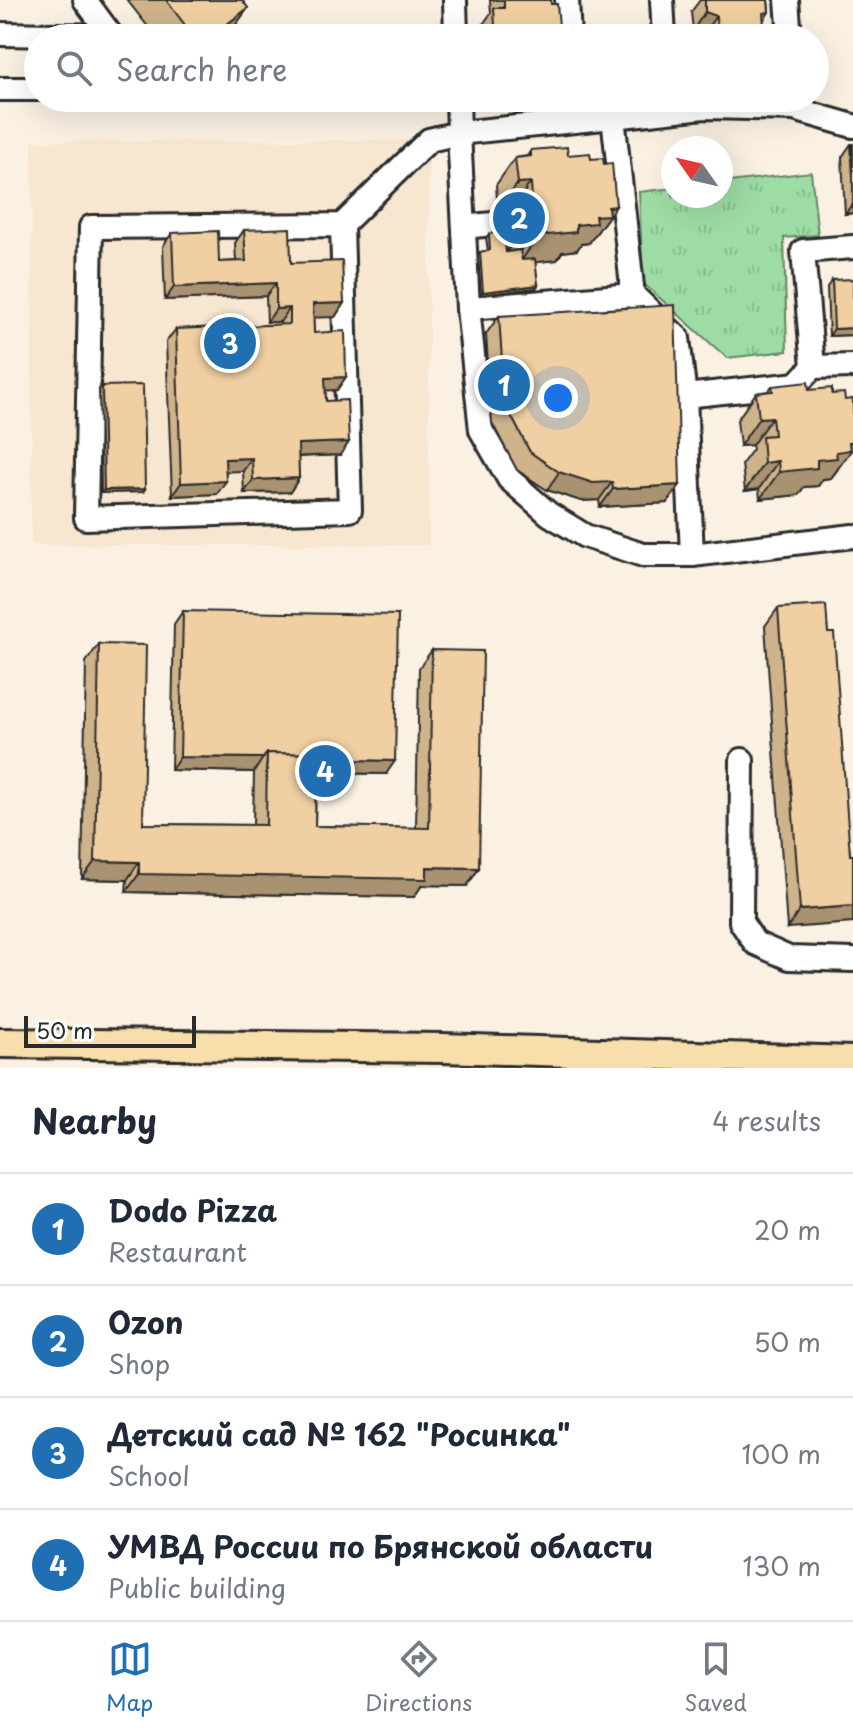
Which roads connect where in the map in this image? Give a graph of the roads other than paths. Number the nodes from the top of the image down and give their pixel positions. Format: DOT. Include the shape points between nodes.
graph roads {
  1 [pos="85,0"];
  2 [pos="455,0"];
  3 [pos="567,0"];
  4 [pos="662,0"];
  5 [pos="787,0"];
  6 [pos="103,24"];
  7 [pos="456,24"];
  8 [pos="568,24"];
  9 [pos="663,24"];
  10 [pos="789,24"];
  11 [pos="0,34"];
  12 [pos="24,35"];
  13 [pos="0,89"];
  14 [pos="24,89"];
  15 [pos="458,112"];
  16 [pos="560,112"];
  17 [pos="589,112"];
  18 [pos="634,112"];
  19 [pos="817,112"];
  20 [pos="613,117"];
  21 [pos="853,126"];
  22 [pos="459,133"];
  23 [pos="512,222"];
  24 [pos="342,225"];
  25 [pos="464,227"];
  26 [pos="853,247"];
  27 [pos="633,295"];
  28 [pos="468,308"];
  29 [pos="853,366"];
  30 [pos="813,367"];
  31 [pos="685,396"];
  32 [pos="853,536"];
  33 [pos="692,555"];
  34 [pos="742,760"];
  35 [pos="853,960"];
  36 [pos="0,1043"];
  37 [pos="853,1061"];
  1 -- 6 [label="lane"];
  2 -- 7 [label="lane"];
  3 -- 8 [label="lane"];
  4 -- 9 [label="lane"];
  5 -- 10 [label="lane"];
  11 -- 12 [label="lane"];
  13 -- 14 [label="lane"];
  15 -- 22 [label="lane"];
  16 -- 22 [label="lane"];
  17 -- 20 [label="lane"];
  18 -- 20 [label="lane"];
  19 -- 21 [label="lane"];
  20 -- 27 [label="lane"];
  22 -- 24 [label="lane" via="429,140"];
  22 -- 25 [label="lane"];
  23 -- 25 [label="lane"];
  24 -- 24 [label="lane" via="350,510 86,518 91,227"];
  25 -- 28 [label="lane"];
  26 -- 30 [label="lane" via="803,251"];
  27 -- 28 [label="lane"];
  27 -- 31 [label="lane" via="678,338"];
  28 -- 33 [label="lane" via="481,430 509,479 585,536 643,555"];
  29 -- 30 [label="lane"];
  30 -- 31 [label="lane" via="797,384"];
  31 -- 33 [label="lane"];
  32 -- 33 [label="lane"];
  34 -- 35 [label="lane" via="741,922 755,943 789,958"];
  36 -- 37 [label="main road" via="458,1048"];
}
